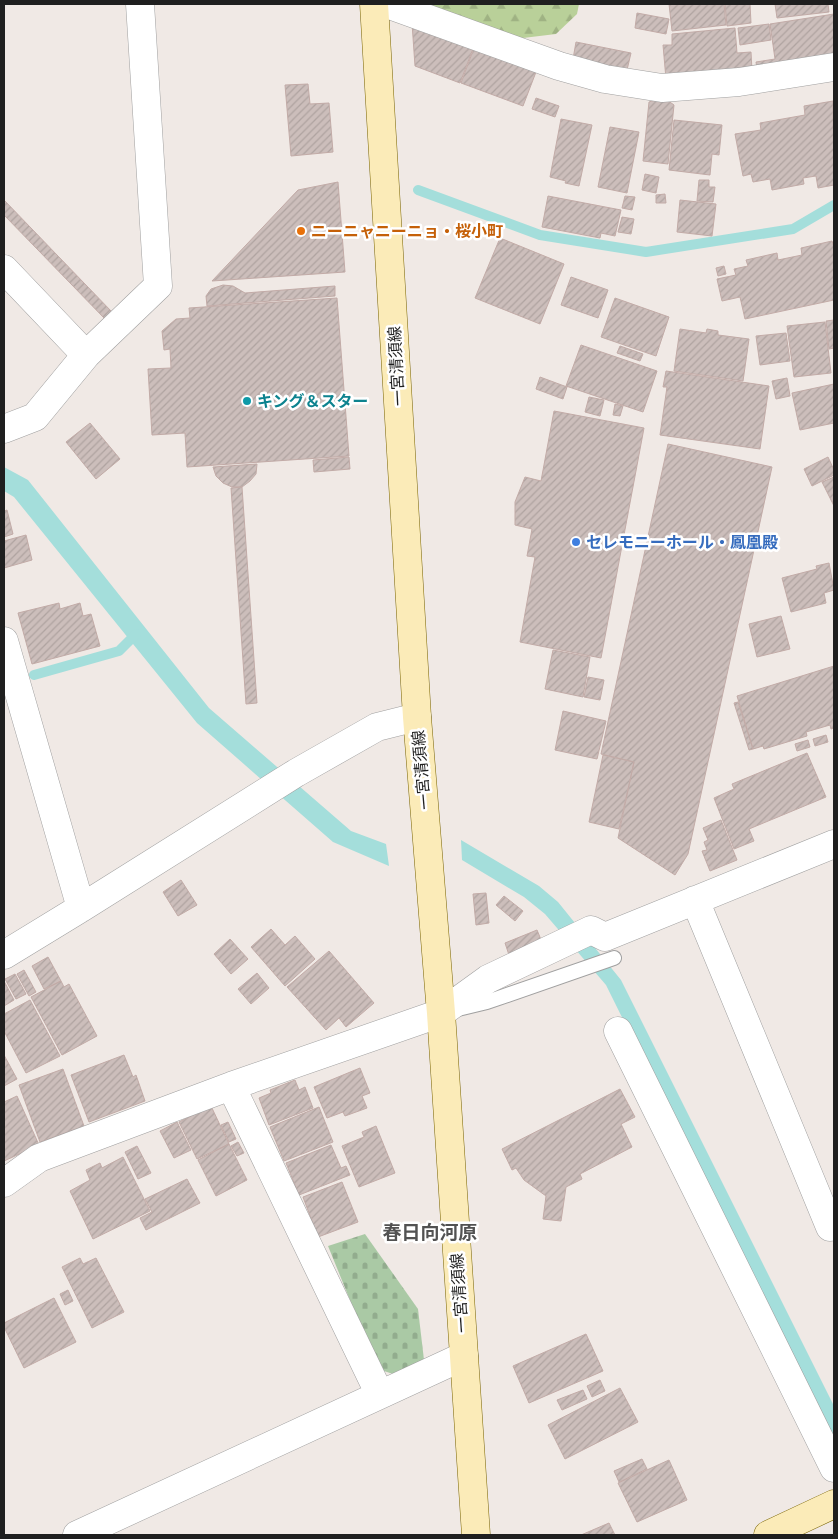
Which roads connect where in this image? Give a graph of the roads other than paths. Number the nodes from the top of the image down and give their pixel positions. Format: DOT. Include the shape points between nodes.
graph roads {
  1 [pos="140,4"];
  2 [pos="374,4"];
  3 [pos="387,4"];
  4 [pos="834,67"];
  5 [pos="4,269"];
  6 [pos="86,355"];
  7 [pos="4,429"];
  8 [pos="4,641"];
  9 [pos="417,717"];
  10 [pos="833,848"];
  11 [pos="695,900"];
  12 [pos="81,908"];
  13 [pos="4,955"];
  14 [pos="614,958"];
  15 [pos="441,1013"];
  16 [pos="618,1031"];
  17 [pos="231,1086"];
  18 [pos="4,1183"];
  19 [pos="834,1225"];
  20 [pos="464,1356"];
  21 [pos="380,1395"];
  22 [pos="834,1468"];
  23 [pos="834,1504"];
  24 [pos="77,1535"];
  25 [pos="476,1535"];
  26 [pos="768,1535"];
  1 -- 6 [label="street" via="158,286"];
  2 -- 9 [label="main road, 一宮清須線"];
  3 -- 4 [label="street" via="559,66 605,79 662,88 739,82"];
  5 -- 6 [label="street"];
  6 -- 7 [label="street" via="35,417"];
  8 -- 12 [label="street"];
  9 -- 12 [label="street" via="376,727 296,773"];
  9 -- 15 [label="main road, 一宮清須線"];
  10 -- 11 [label="street"];
  11 -- 15 [label="street" via="605,937 591,930 488,978"];
  11 -- 19 [label="street" via="830,1227"];
  12 -- 13 [label="street"];
  14 -- 15 [label="lane" via="487,1002"];
  15 -- 17 [label="street"];
  15 -- 20 [label="main road, 一宮清須線"];
  16 -- 22 [label="street"];
  17 -- 18 [label="street" via="39,1158"];
  17 -- 21 [label="street"];
  20 -- 21 [label="street"];
  20 -- 25 [label="main road, 一宮清須線"];
  21 -- 24 [label="street"];
  23 -- 26 [label="main road"];
}
